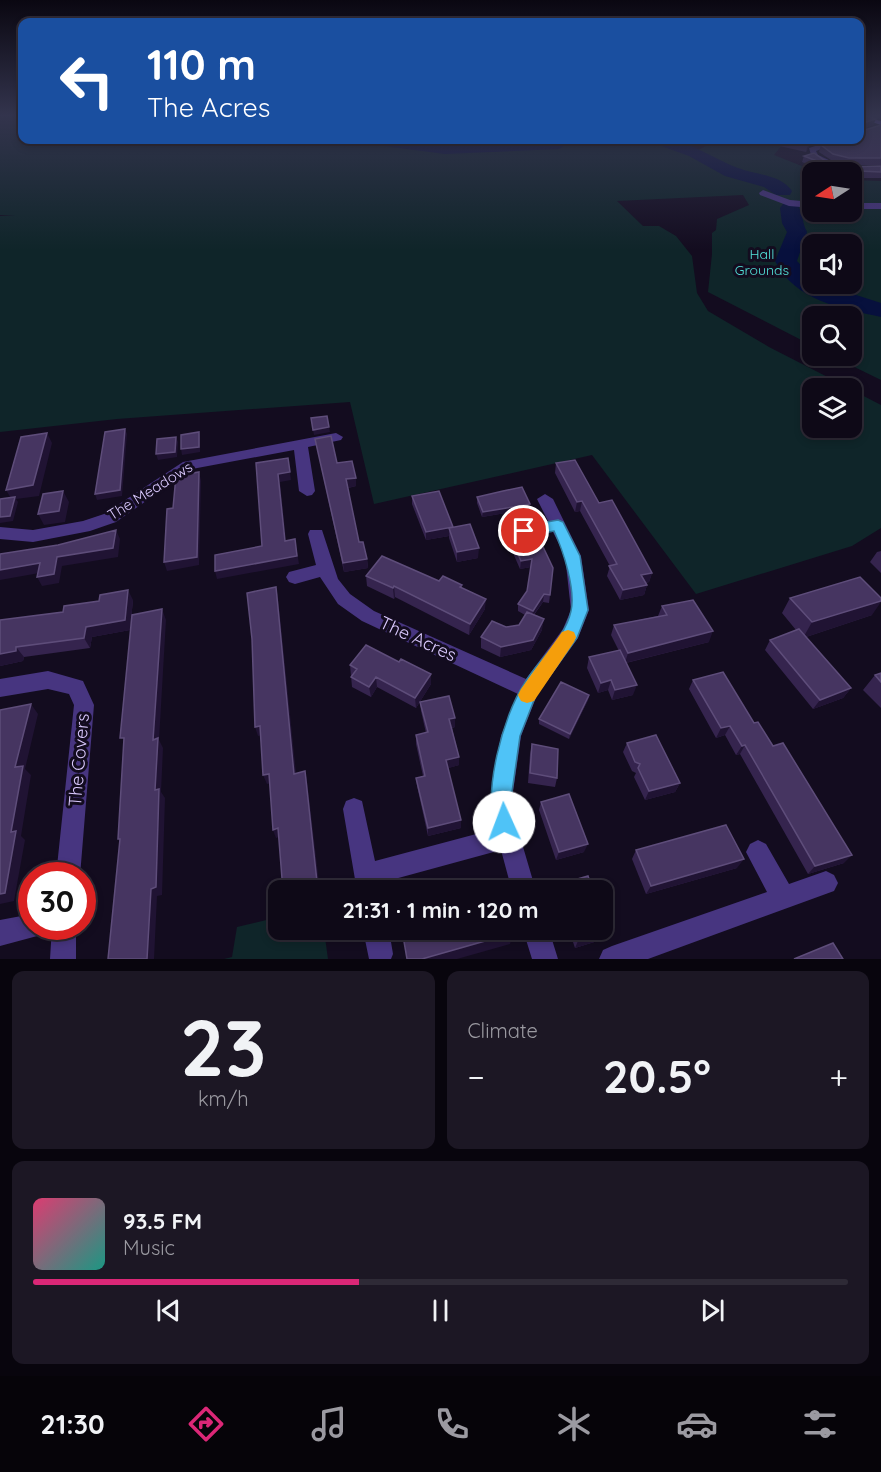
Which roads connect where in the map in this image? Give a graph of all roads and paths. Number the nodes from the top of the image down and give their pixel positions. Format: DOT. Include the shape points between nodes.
graph roads {
  1 [pos="763,193"];
  2 [pos="802,204"];
  3 [pos="862,206"];
  4 [pos="881,206"];
  5 [pos="336,437"];
  6 [pos="300,443"];
  7 [pos="307,491"];
  8 [pos="545,499"];
  9 [pos="558,525"];
  10 [pos="0,533"];
  11 [pos="316,534"];
  12 [pos="507,534"];
  13 [pos="325,569"];
  14 [pos="295,577"];
  15 [pos="0,688"];
  16 [pos="529,690"];
  17 [pos="354,809"];
  18 [pos="507,837"];
  19 [pos="758,852"];
  20 [pos="69,862"];
  21 [pos="367,880"];
  22 [pos="377,880"];
  23 [pos="521,880"];
  24 [pos="826,883"];
  25 [pos="784,898"];
  26 [pos="18,929"];
  27 [pos="0,933"];
  28 [pos="64,940"];
  29 [pos="539,940"];
  30 [pos="63,959"];
  31 [pos="545,959"];
  32 [pos="612,959"];
  1 -- 2 [label="street"];
  3 -- 4 [label="street"];
  5 -- 6 [label="street, The Meadows"];
  6 -- 7 [label="street"];
  6 -- 10 [label="street, The Meadows" via="188,465 110,518 84,527 33,536"];
  8 -- 9 [label="street"];
  9 -- 12 [label="street"];
  9 -- 16 [label="street" via="573,556 580,610 571,633"];
  11 -- 13 [label="street, The Acres"];
  13 -- 14 [label="street"];
  13 -- 16 [label="street, The Acres" via="330,585 347,603 368,616"];
  15 -- 20 [label="street, The Covers" via="48,680 76,687 84,705"];
  16 -- 18 [label="street" via="511,736 500,806"];
  17 -- 21 [label="street"];
  18 -- 22 [label="street"];
  18 -- 23 [label="street"];
  19 -- 25 [label="street"];
  24 -- 25 [label="street"];
  25 -- 32 [label="street"];
  26 -- 27 [label="street"];
  28 -- 30 [label="street"];
  29 -- 31 [label="street"];
}
